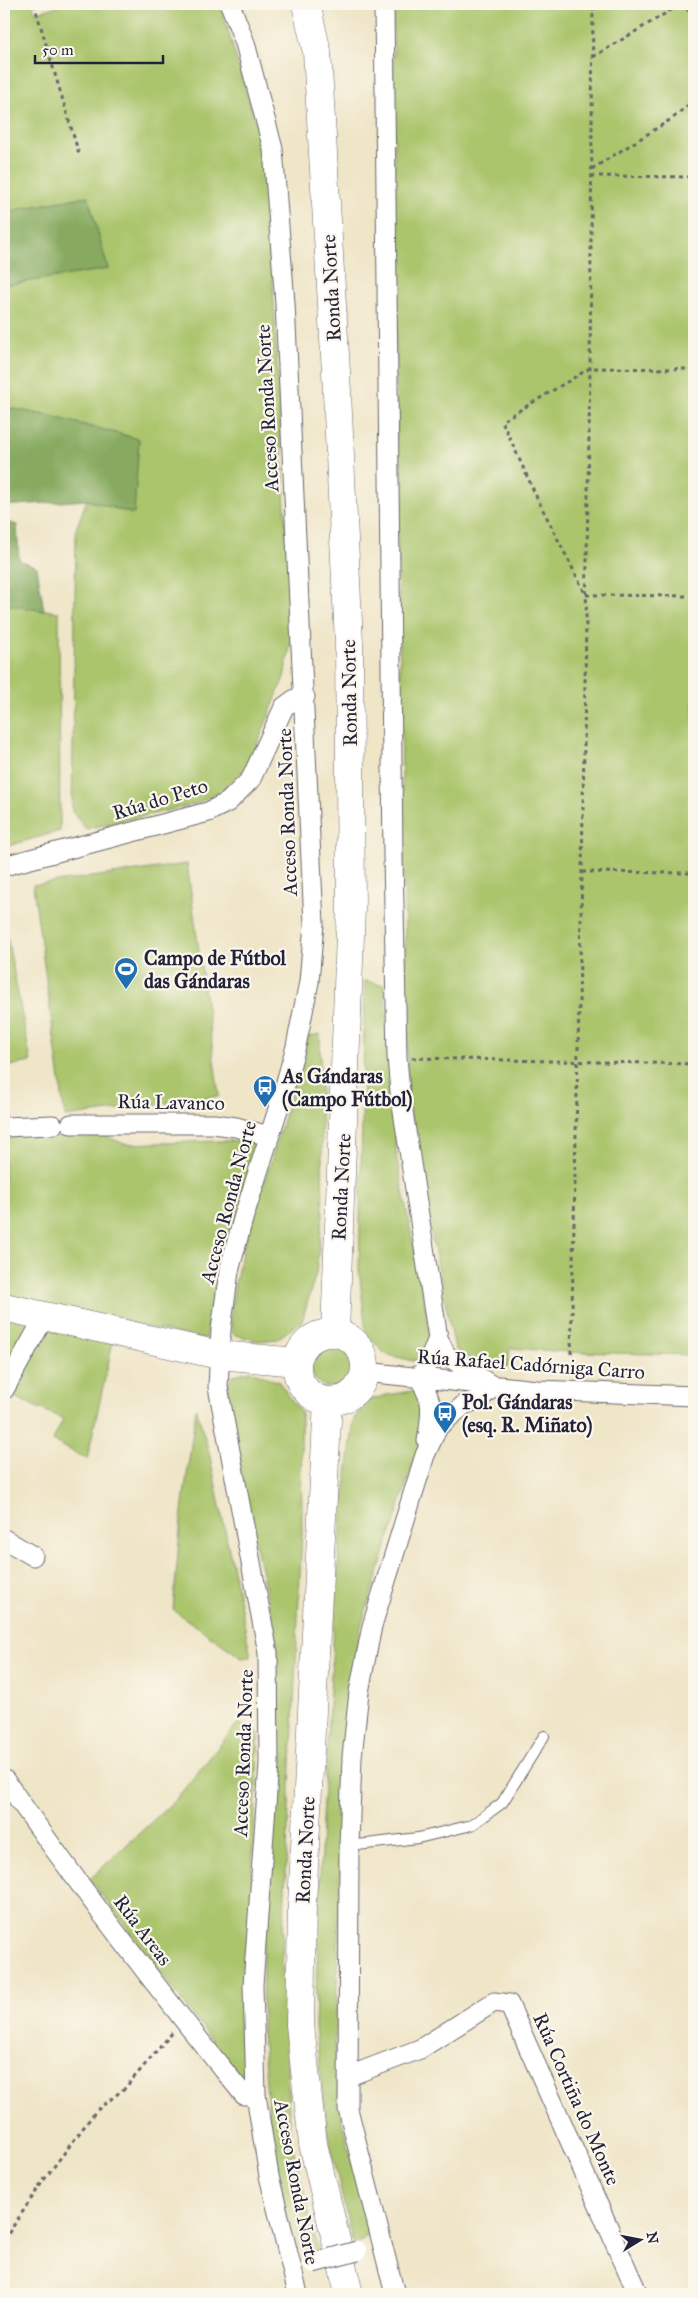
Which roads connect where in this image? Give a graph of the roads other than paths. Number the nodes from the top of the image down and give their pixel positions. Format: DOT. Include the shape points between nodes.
graph roads {
  1 [pos="230,4"];
  2 [pos="306,4"];
  3 [pos="323,4"];
  4 [pos="384,4"];
  5 [pos="317,52"];
  6 [pos="305,697"];
  7 [pos="4,866"];
  8 [pos="4,1127"];
  9 [pos="269,1136"];
  10 [pos="4,1307"];
  11 [pos="45,1316"];
  12 [pos="335,1333"];
  13 [pos="438,1338"];
  14 [pos="219,1354"];
  15 [pos="297,1362"];
  16 [pos="365,1372"];
  17 [pos="421,1379"];
  18 [pos="494,1387"];
  19 [pos="4,1390"];
  20 [pos="694,1396"];
  21 [pos="328,1401"];
  22 [pos="425,1455"];
  23 [pos="4,1539"];
  24 [pos="33,1556"];
  25 [pos="544,1736"];
  26 [pos="4,1780"];
  27 [pos="349,1846"];
  28 [pos="349,2076"];
  29 [pos="256,2095"];
  30 [pos="381,2244"];
  31 [pos="291,2269"];
  32 [pos="298,2294"];
  33 [pos="349,2294"];
  34 [pos="395,2294"];
  35 [pos="638,2294"];
  1 -- 6 [label="street, Acceso Ronda Norte" via="245,43 273,149 285,303"];
  2 -- 5 [label="main road, Ronda Norte"];
  3 -- 5 [label="main road, Ronda Norte"];
  4 -- 13 [label="street" via="397,1057"];
  5 -- 12 [label="main road, Ronda Norte" via="349,643 351,908"];
  6 -- 7 [label="street, Rúa do Peto" via="284,707 251,779 228,802 208,812"];
  6 -- 9 [label="street, Acceso Ronda Norte" via="313,933 309,982 296,1046"];
  8 -- 9 [label="street, Rúa Lavanco" via="214,1124"];
  9 -- 14 [label="street, Acceso Ronda Norte" via="229,1271"];
  10 -- 11 [label="main road"];
  11 -- 14 [label="main road"];
  11 -- 19 [label="street"];
  12 -- 15 [label="main road" via="314,1337 300,1352"];
  12 -- 16 [label="main road" via="354,1342 363,1356"];
  13 -- 17 [label="street"];
  13 -- 18 [label="street" via="446,1355"];
  14 -- 15 [label="main road"];
  14 -- 29 [label="street, Acceso Ronda Norte" via="218,1387 268,1653 269,1764 254,1985"];
  15 -- 21 [label="main road" via="301,1384 317,1398"];
  16 -- 17 [label="street, Rúa Rafael Cadórniga Carro"];
  16 -- 21 [label="main road" via="356,1391 343,1399"];
  17 -- 18 [label="street, Rúa Rafael Cadórniga Carro"];
  17 -- 22 [label="street" via="430,1400 431,1413"];
  18 -- 20 [label="street, Rúa Rafael Cadórniga Carro"];
  18 -- 22 [label="street" via="478,1400 465,1404 438,1428"];
  21 -- 33 [label="main road, Ronda Norte" via="302,1905 300,2025 313,2144"];
  22 -- 27 [label="street" via="372,1626 359,1692 352,1757"];
  23 -- 24 [label="street"];
  25 -- 27 [label="lane" via="502,1803 472,1825 418,1838"];
  26 -- 29 [label="street, Rúa Areas" via="183,2021 244,2095"];
  27 -- 28 [label="street"];
  28 -- 30 [label="street" via="348,2109"];
  28 -- 35 [label="street, Rúa Cortiña do Monte" via="420,2049 494,2002 509,2004"];
  29 -- 31 [label="street, Acceso Ronda Norte" via="269,2176"];
  30 -- 31 [label="street, bridge"];
  30 -- 34 [label="street"];
  31 -- 32 [label="street, Acceso Ronda Norte"];
}
